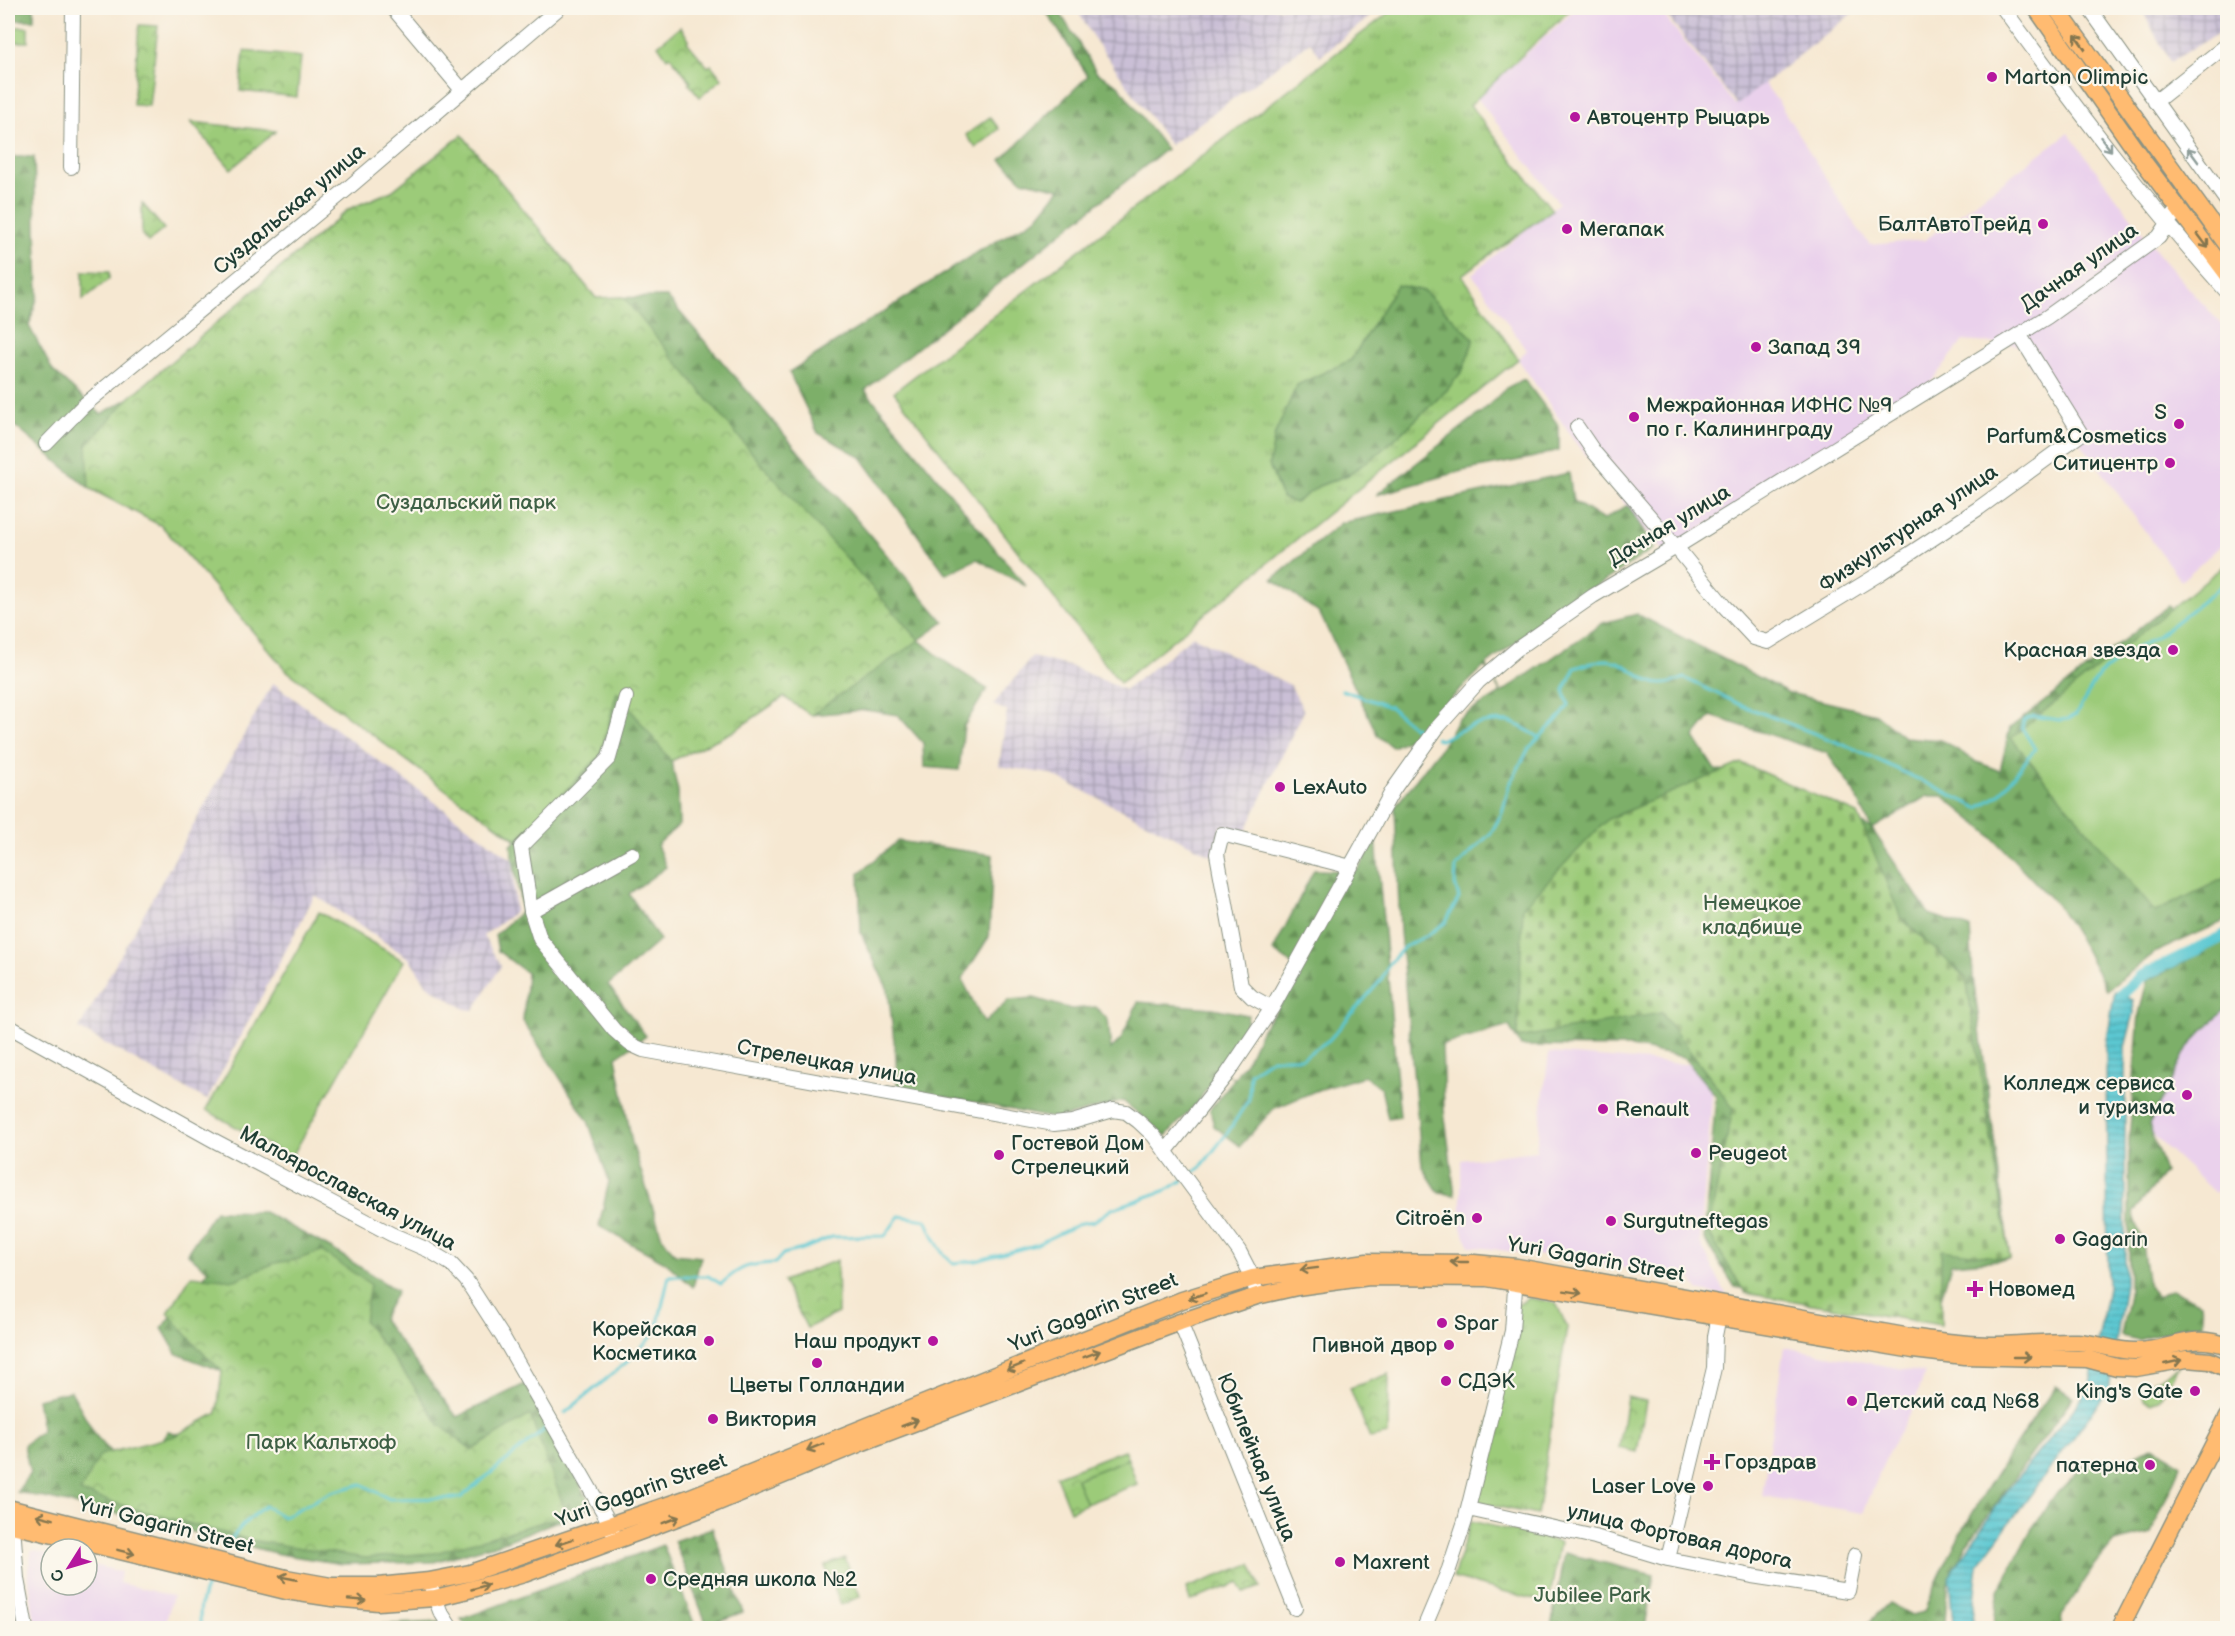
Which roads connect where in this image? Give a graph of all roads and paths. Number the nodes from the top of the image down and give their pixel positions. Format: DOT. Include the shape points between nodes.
graph roads {
  1 [pos="72,8"];
  2 [pos="393,8"];
  3 [pos="559,8"];
  4 [pos="2003,8"];
  5 [pos="2036,8"];
  6 [pos="2056,8"];
  7 [pos="2089,8"];
  8 [pos="2228,44"];
  9 [pos="462,90"];
  10 [pos="2155,102"];
  11 [pos="71,167"];
  12 [pos="2228,203"];
  13 [pos="2178,208"];
  14 [pos="2169,225"];
  15 [pos="2228,246"];
  16 [pos="2228,275"];
  17 [pos="2228,293"];
  18 [pos="2019,334"];
  19 [pos="1576,427"];
  20 [pos="46,444"];
  21 [pos="1676,547"];
  22 [pos="626,697"];
  23 [pos="632,854"];
  24 [pos="1351,867"];
  25 [pos="531,911"];
  26 [pos="1272,1008"];
  27 [pos="8,1026"];
  28 [pos="1166,1151"];
  29 [pos="1516,1274"];
  30 [pos="1253,1278"];
  31 [pos="1257,1296"];
  32 [pos="1719,1316"];
  33 [pos="1180,1322"];
  34 [pos="2228,1346"];
  35 [pos="2088,1351"];
  36 [pos="2120,1359"];
  37 [pos="2228,1369"];
  38 [pos="2228,1416"];
  39 [pos="8,1508"];
  40 [pos="1468,1509"];
  41 [pos="10,1524"];
  42 [pos="613,1533"];
  43 [pos="1855,1555"];
  44 [pos="1668,1558"];
  45 [pos="429,1581"];
  46 [pos="435,1598"];
  47 [pos="1295,1608"];
  48 [pos="26,1629"];
  49 [pos="451,1629"];
  50 [pos="1424,1629"];
  51 [pos="2120,1629"];
  1 -- 11 [label="street"];
  2 -- 9 [label="street"];
  3 -- 9 [label="street, Суздальская улица"];
  4 -- 14 [label="street, one-way"];
  5 -- 13 [label="main road"];
  15 -- 6 [label="main road, one-way"];
  7 -- 10 [label="street"];
  8 -- 10 [label="street"];
  9 -- 20 [label="street, Суздальская улица" via="83,406"];
  12 -- 10 [label="street, one-way"];
  13 -- 14 [label="street, Дачная улица"];
  13 -- 16 [label="main road, one-way"];
  14 -- 17 [label="street"];
  14 -- 18 [label="street, Дачная улица" via="2159,237"];
  18 -- 21 [label="street, Дачная улица"];
  18 -- 21 [label="street, Физкультурная улица" via="2081,434 1979,508 1775,640 1762,642 1754,638"];
  19 -- 21 [label="street"];
  21 -- 24 [label="street, Дачная улица" via="1609,586 1517,649 1478,682 1437,728 1393,790"];
  22 -- 25 [label="street, Стрелецкая улица" via="609,758 521,847"];
  23 -- 25 [label="street"];
  24 -- 26 [label="street, Дачная улица"];
  24 -- 26 [label="street" via="1222,834 1217,854 1241,986"];
  25 -- 28 [label="street, Стрелецкая улица" via="547,948 614,1030 643,1050 1054,1124 1113,1110 1126,1112"];
  26 -- 28 [label="street" via="1228,1073"];
  27 -- 42 [label="street, Малоярославская улица" via="223,1145 451,1264 466,1280 504,1339"];
  28 -- 30 [label="street, Стрелецкая улица" via="1239,1251"];
  29 -- 30 [label="main road, Yuri Gagarin Street, one-way" via="1474,1263 1367,1262"];
  29 -- 31 [label="main road, Yuri Gagarin Street" via="1370,1277"];
  29 -- 32 [label="main road, Yuri Gagarin Street, one-way"];
  29 -- 35 [label="main road, Yuri Gagarin Street" via="1916,1338"];
  29 -- 40 [label="street" via="1512,1331"];
  30 -- 31 [label="street, Стрелецкая улица"];
  30 -- 42 [label="main road, Yuri Gagarin Street, one-way" via="1182,1300 688,1498"];
  31 -- 33 [label="main road, Yuri Gagarin Street"];
  32 -- 35 [label="main road, Yuri Gagarin Street, one-way" via="1947,1354"];
  32 -- 44 [label="street" via="1714,1368"];
  42 -- 33 [label="main road, Yuri Gagarin Street, one-way" via="716,1503 863,1442"];
  33 -- 47 [label="street, Юбилейная улица"];
  34 -- 36 [label="main road, Yuri Gagarin Street" via="2191,1340"];
  35 -- 36 [label="main road, Yuri Gagarin Street"];
  36 -- 37 [label="main road, Yuri Gagarin Street, one-way" via="2152,1367 2187,1359 2210,1361"];
  38 -- 51 [label="main road"];
  45 -- 39 [label="main road, Yuri Gagarin Street, one-way" via="331,1586"];
  40 -- 44 [label="street, улица Фортовая дорога" via="1595,1537"];
  40 -- 50 [label="street"];
  41 -- 46 [label="main road, Yuri Gagarin Street, one-way" via="286,1592 378,1602"];
  41 -- 48 [label="street"];
  42 -- 45 [label="main road, Yuri Gagarin Street, one-way"];
  46 -- 42 [label="main road, Yuri Gagarin Street, one-way" via="524,1574"];
  43 -- 44 [label="street, улица Фортовая дорога" via="1848,1592"];
  45 -- 46 [label="street"];
  46 -- 49 [label="street"];
}
